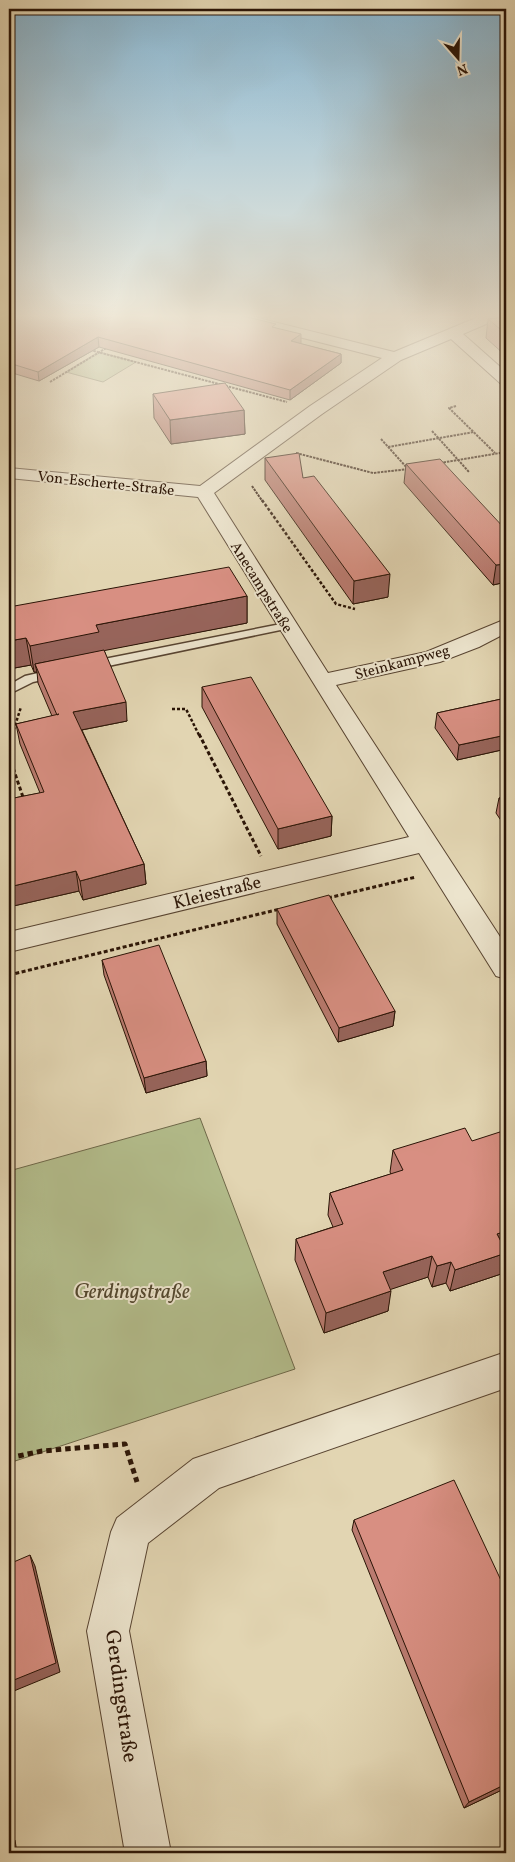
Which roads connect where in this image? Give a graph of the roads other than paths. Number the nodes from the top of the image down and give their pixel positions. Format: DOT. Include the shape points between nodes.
graph roads {
  1 [pos="328,402"];
  2 [pos="9,473"];
  3 [pos="204,492"];
  4 [pos="506,625"];
  5 [pos="286,626"];
  6 [pos="323,680"];
  7 [pos="9,690"];
  8 [pos="426,842"];
  9 [pos="9,942"];
  10 [pos="506,968"];
  11 [pos="506,1370"];
  12 [pos="148,1853"];
  1 -- 3 [label="street"];
  2 -- 3 [label="street, Von-Escherte-Straße"];
  3 -- 5 [label="street, Anecampstraße"];
  4 -- 6 [label="street, Steinkampweg" via="432,657"];
  5 -- 6 [label="street, Anecampstraße"];
  5 -- 7 [label="lane" via="29,679"];
  6 -- 8 [label="street, Anecampstraße"];
  8 -- 9 [label="street, Kleiestraße"];
  8 -- 10 [label="street, Anecampstraße"];
  11 -- 12 [label="street, Gerdingstraße" via="207,1473 131,1532 108,1632"];
}
